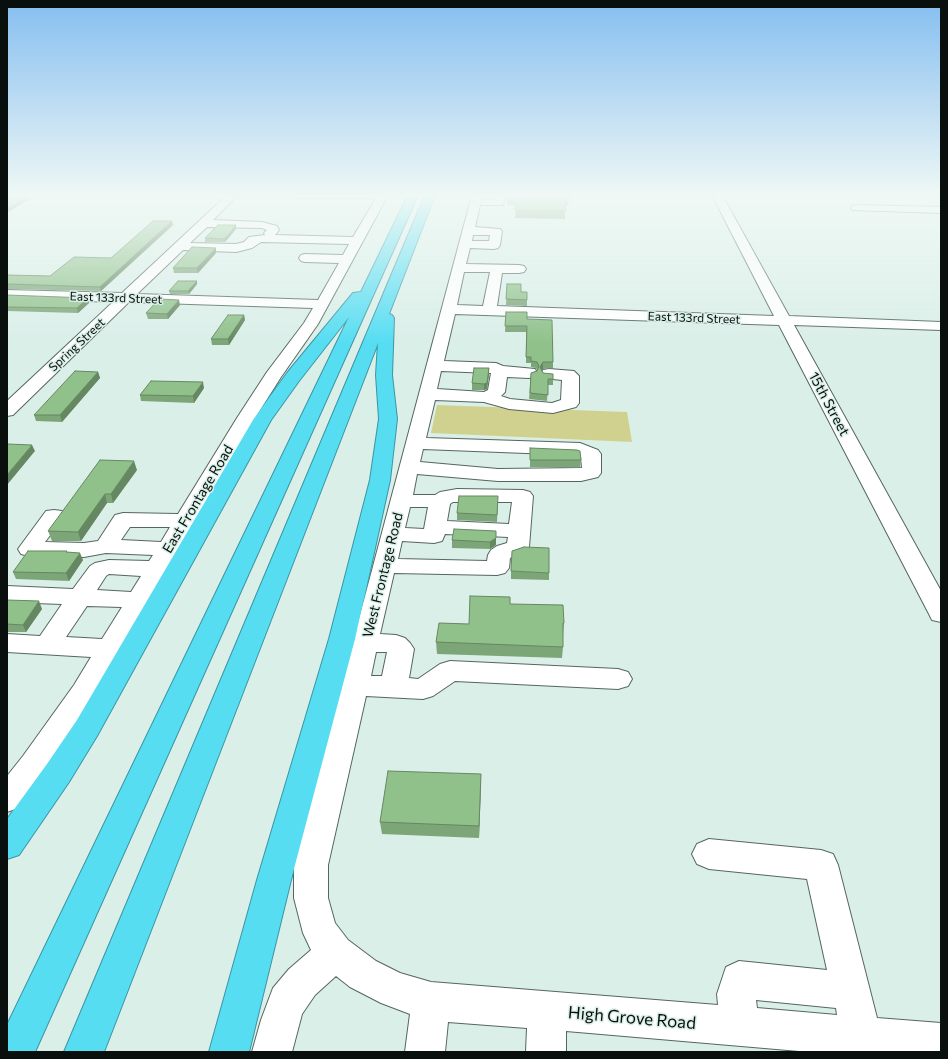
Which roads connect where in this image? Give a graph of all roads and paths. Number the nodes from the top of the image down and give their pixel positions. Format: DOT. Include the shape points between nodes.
graph roads {
  1 [pos="249,244"];
  2 [pos="355,244"];
  3 [pos="396,244"];
  4 [pos="405,244"];
  5 [pos="464,244"];
  6 [pos="743,244"];
  7 [pos="180,246"];
  8 [pos="305,258"];
  9 [pos="347,259"];
  10 [pos="458,268"];
  11 [pos="519,269"];
  12 [pos="496,273"];
  13 [pos="380,292"];
  14 [pos="7,294"];
  15 [pos="126,298"];
  16 [pos="321,304"];
  17 [pos="448,309"];
  18 [pos="489,310"];
  19 [pos="784,321"];
  20 [pos="941,326"];
  21 [pos="435,366"];
  22 [pos="498,371"];
  23 [pos="529,373"];
  24 [pos="549,374"];
  25 [pos="428,394"];
  26 [pos="485,397"];
  27 [pos="7,411"];
  28 [pos="416,443"];
  29 [pos="410,468"];
  30 [pos="401,501"];
  31 [pos="440,501"];
  32 [pos="54,516"];
  33 [pos="185,521"];
  34 [pos="436,527"];
  35 [pos="520,531"];
  36 [pos="393,534"];
  37 [pos="106,546"];
  38 [pos="162,559"];
  39 [pos="385,566"];
  40 [pos="7,594"];
  41 [pos="79,597"];
  42 [pos="138,600"];
  43 [pos="941,614"];
  44 [pos="366,642"];
  45 [pos="7,643"];
  46 [pos="47,645"];
  47 [pos="109,649"];
  48 [pos="618,679"];
  49 [pos="355,685"];
  50 [pos="394,687"];
  51 [pos="7,798"];
  52 [pos="7,845"];
  53 [pos="709,854"];
  54 [pos="335,952"];
  55 [pos="851,991"];
  56 [pos="431,1001"];
  57 [pos="547,1011"];
  58 [pos="739,1026"];
  59 [pos="862,1037"];
  60 [pos="941,1043"];
  61 [pos="15,1052"];
  62 [pos="84,1052"];
  63 [pos="229,1052"];
  64 [pos="272,1052"];
  65 [pos="425,1052"];
  66 [pos="546,1052"];
  1 -- 7 [label="street" via="236,248"];
  2 -- 9 [label="street, East Frontage Road"];
  3 -- 13 [label="highway"];
  4 -- 13 [label="highway"];
  5 -- 10 [label="street, West Frontage Road"];
  6 -- 19 [label="street, 15th Street"];
  7 -- 15 [label="street, Spring Street"];
  8 -- 9 [label="street"];
  9 -- 16 [label="street, East Frontage Road"];
  10 -- 11 [label="street"];
  10 -- 17 [label="street, West Frontage Road"];
  12 -- 18 [label="street"];
  13 -- 52 [label="highway" via="354,299 262,420 87,728"];
  13 -- 61 [label="highway"];
  13 -- 62 [label="highway"];
  13 -- 63 [label="highway" via="388,419 380,480 342,639"];
  14 -- 15 [label="street, East 133rd Street"];
  15 -- 16 [label="street, East 133rd Street"];
  15 -- 27 [label="street, Spring Street"];
  16 -- 33 [label="street, East Frontage Road" via="311,324 246,418"];
  17 -- 18 [label="street, East 133rd Street"];
  17 -- 21 [label="street, West Frontage Road"];
  18 -- 19 [label="street, East 133rd Street" via="554,310"];
  19 -- 20 [label="street, East 133rd Street"];
  19 -- 43 [label="street, 15th Street"];
  21 -- 22 [label="street" via="491,367"];
  21 -- 25 [label="street, West Frontage Road"];
  22 -- 23 [label="street"];
  22 -- 26 [label="street" via="496,392"];
  24 -- 26 [label="street" via="571,376 570,403 552,408 510,404"];
  25 -- 26 [label="street"];
  25 -- 28 [label="street, West Frontage Road"];
  28 -- 29 [label="street, West Frontage Road"];
  28 -- 29 [label="street" via="580,450 591,454 592,468 591,473 581,475 498,475"];
  29 -- 30 [label="street, West Frontage Road"];
  30 -- 31 [label="street"];
  30 -- 36 [label="street, West Frontage Road"];
  31 -- 34 [label="street"];
  31 -- 35 [label="street" via="446,496 457,495 523,496"];
  32 -- 37 [label="street" via="29,549 84,550"];
  33 -- 37 [label="street" via="123,520"];
  33 -- 38 [label="street, East Frontage Road"];
  34 -- 35 [label="street"];
  34 -- 36 [label="street" via="434,536"];
  35 -- 39 [label="street" via="518,547 499,555 497,568"];
  36 -- 39 [label="street, West Frontage Road"];
  37 -- 38 [label="street"];
  38 -- 41 [label="street" via="103,568"];
  38 -- 42 [label="street, East Frontage Road"];
  39 -- 44 [label="street, West Frontage Road"];
  40 -- 41 [label="street"];
  41 -- 42 [label="street"];
  41 -- 46 [label="street"];
  42 -- 47 [label="street, East Frontage Road"];
  44 -- 49 [label="street, West Frontage Road"];
  44 -- 50 [label="street" via="396,644 401,649"];
  45 -- 46 [label="street"];
  46 -- 47 [label="street"];
  47 -- 51 [label="street, East Frontage Road" via="68,716"];
  48 -- 50 [label="street" via="450,671 423,689"];
  49 -- 50 [label="street"];
  49 -- 54 [label="street, West Frontage Road" via="311,865 314,916"];
  53 -- 55 [label="street" via="821,865"];
  54 -- 56 [label="street, High Grove Road" via="363,974 394,990"];
  54 -- 64 [label="street" via="302,982 287,1002"];
  55 -- 58 [label="street" via="739,980 736,994"];
  55 -- 59 [label="street"];
  56 -- 57 [label="street, High Grove Road"];
  56 -- 65 [label="street"];
  57 -- 58 [label="street, High Grove Road"];
  57 -- 66 [label="street"];
  58 -- 59 [label="street, High Grove Road"];
  59 -- 60 [label="street, High Grove Road"];
}
